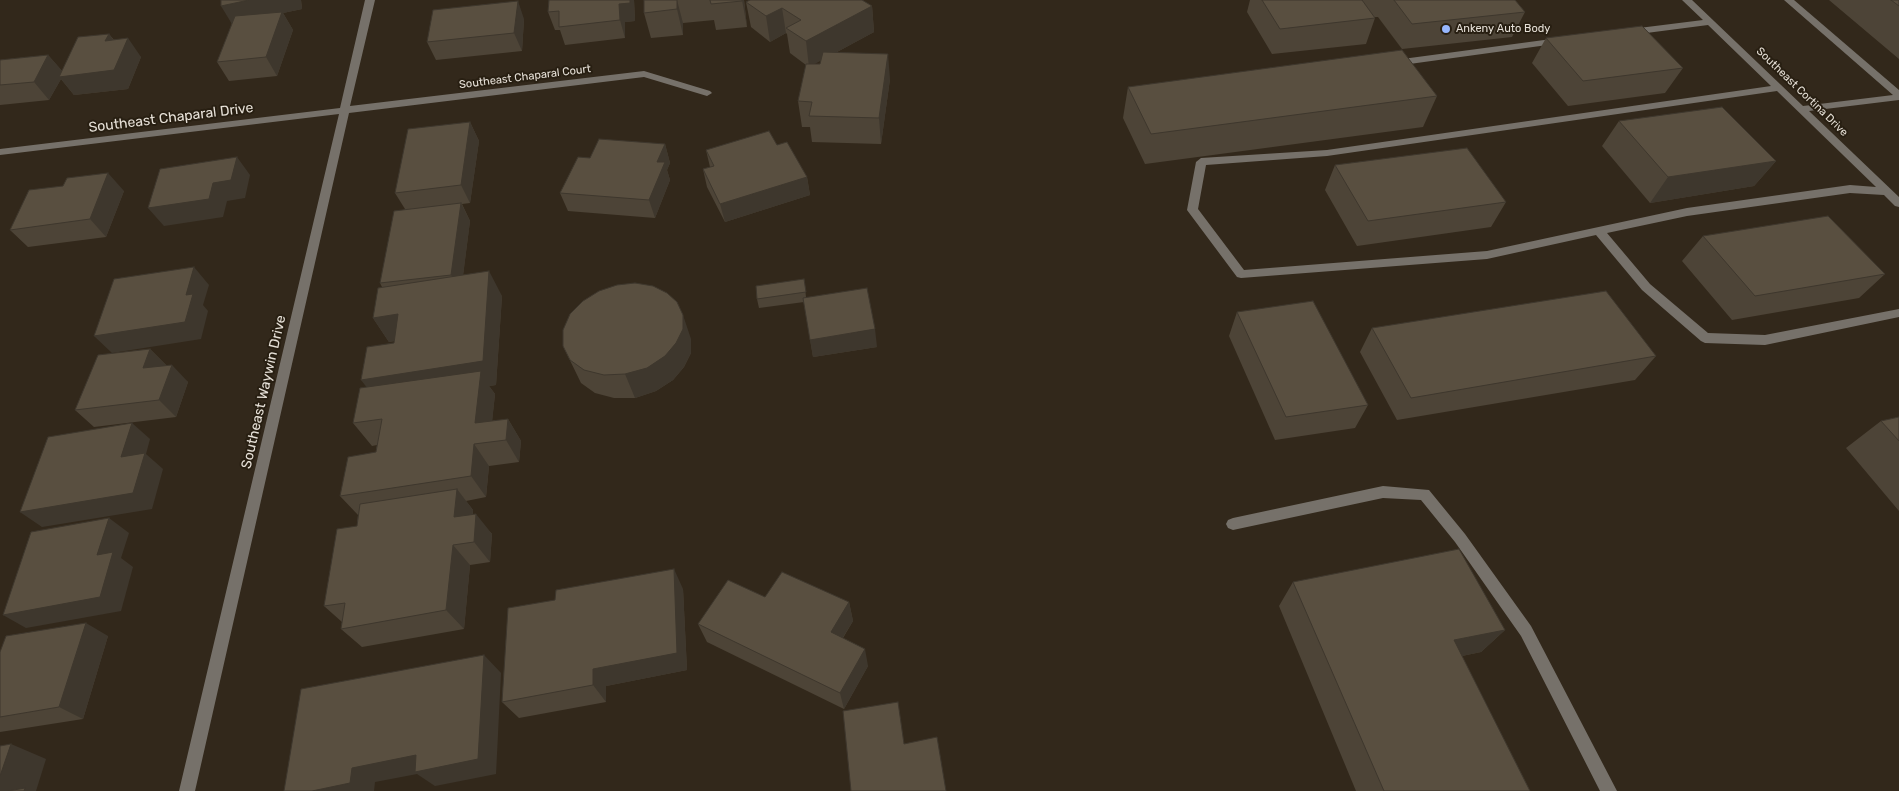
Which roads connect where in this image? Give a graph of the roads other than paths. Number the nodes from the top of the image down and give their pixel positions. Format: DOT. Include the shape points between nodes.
graph roads {
  1 [pos="370,0"];
  2 [pos="1687,0"];
  3 [pos="1789,0"];
  4 [pos="1710,22"];
  5 [pos="1616,34"];
  6 [pos="1569,40"];
  7 [pos="1384,64"];
  8 [pos="1779,88"];
  9 [pos="707,93"];
  10 [pos="1899,96"];
  11 [pos="1801,109"];
  12 [pos="345,112"];
  13 [pos="0,152"];
  14 [pos="1886,191"];
  15 [pos="1899,203"];
  16 [pos="1599,230"];
  17 [pos="1899,313"];
  18 [pos="1233,524"];
  19 [pos="187,791"];
  20 [pos="1609,791"];
  1 -- 12 [label="street, Southeast Waywin Drive"];
  2 -- 4 [label="street, Southeast Cortina Drive"];
  3 -- 10 [label="street"];
  4 -- 5 [label="street"];
  4 -- 8 [label="street, Southeast Cortina Drive"];
  6 -- 7 [label="street"];
  8 -- 11 [label="street, Southeast Cortina Drive"];
  8 -- 16 [label="street" via="1327,153 1201,162 1192,210 1241,274 1486,255"];
  9 -- 12 [label="street, Southeast Chaparal Court" via="644,74"];
  10 -- 11 [label="street"];
  11 -- 14 [label="street, Southeast Cortina Drive"];
  12 -- 13 [label="street, Southeast Chaparal Drive"];
  12 -- 19 [label="street, Southeast Waywin Drive"];
  14 -- 15 [label="street, Southeast Cortina Drive"];
  14 -- 16 [label="street" via="1840,190 1687,212"];
  16 -- 17 [label="street" via="1646,287 1705,338 1765,340"];
  18 -- 20 [label="street" via="1383,492 1424,494 1460,538 1526,631"];
}
